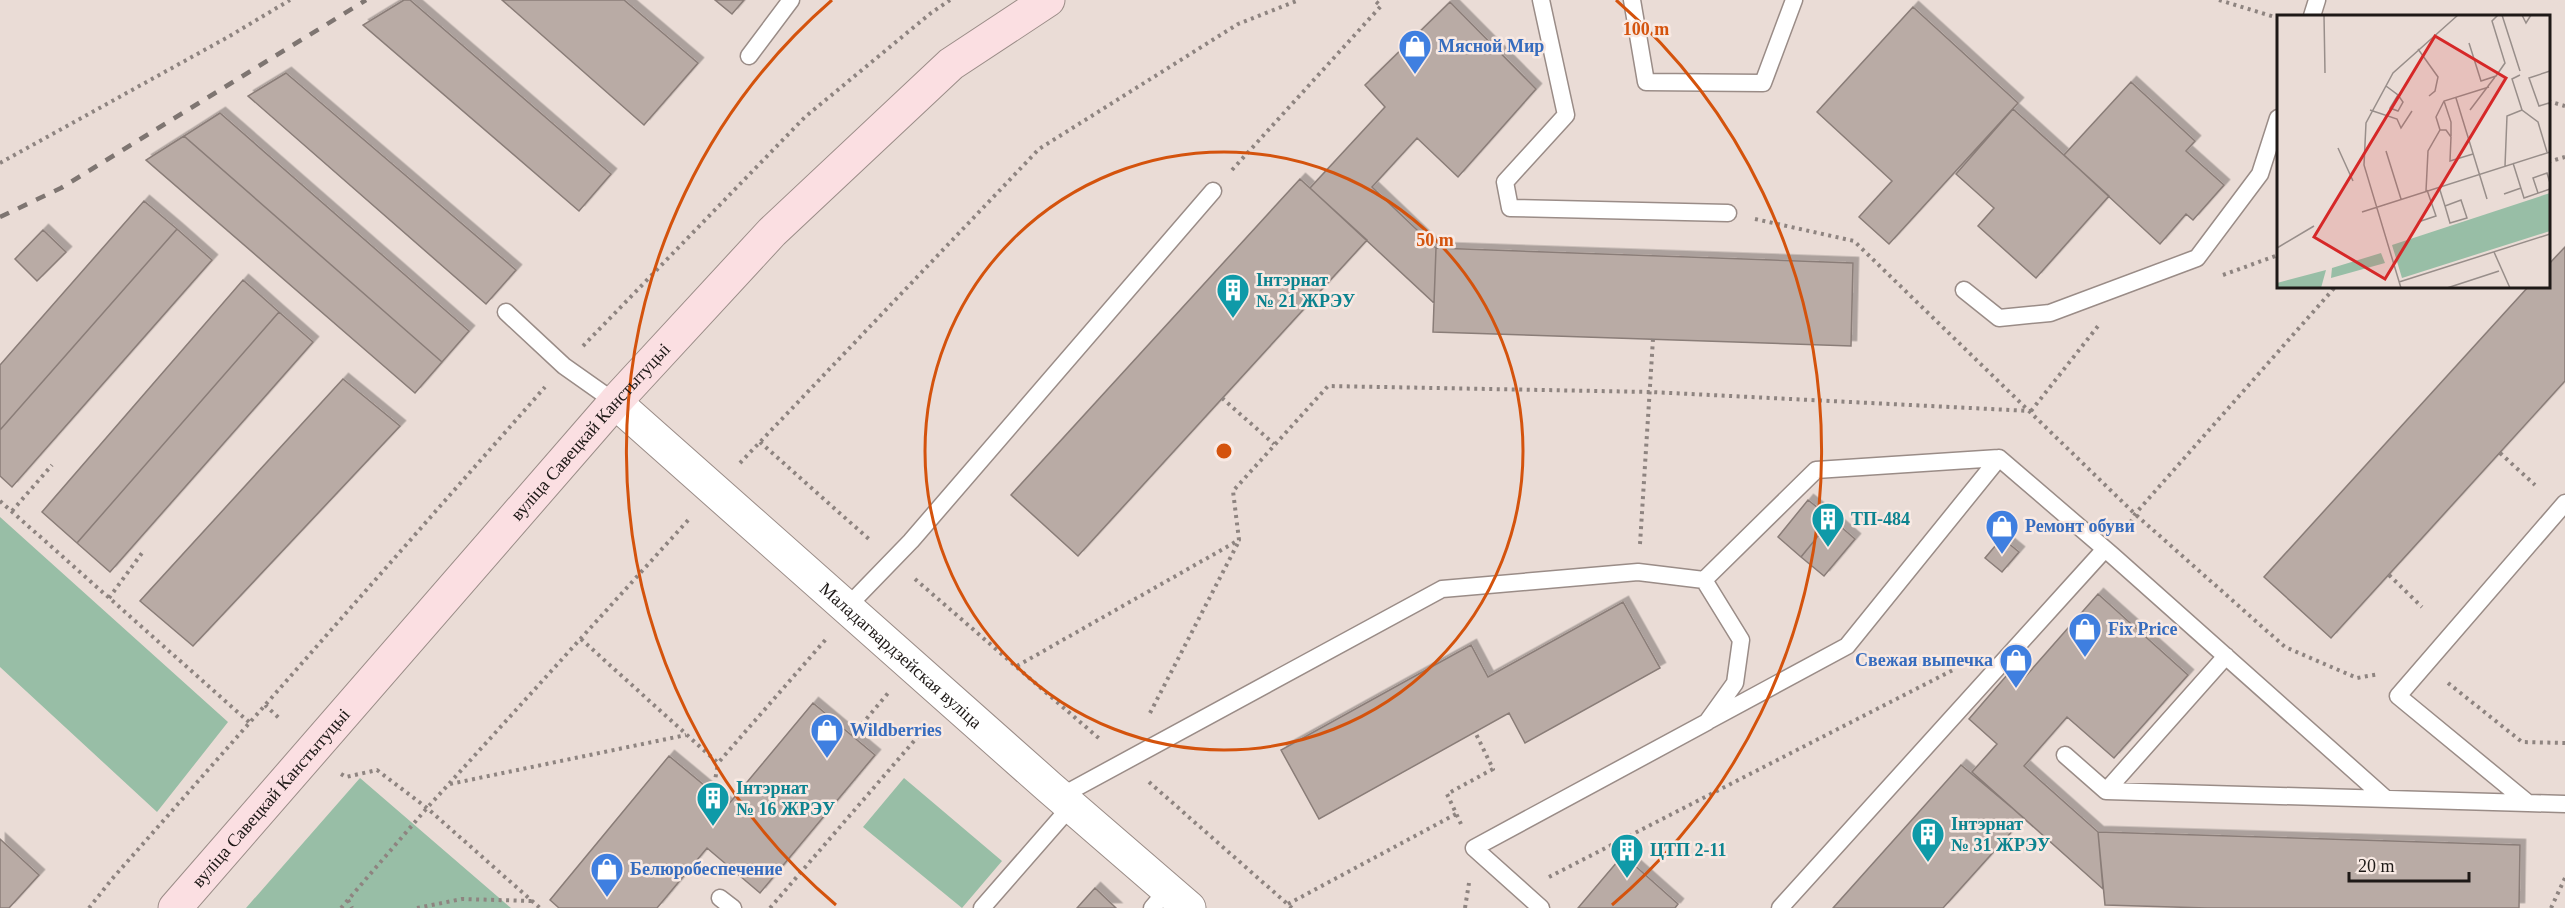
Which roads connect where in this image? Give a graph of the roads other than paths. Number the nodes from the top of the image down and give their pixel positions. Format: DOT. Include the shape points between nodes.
graph roads {
  1 [pos="791,0"];
  2 [pos="1048,0"];
  3 [pos="1541,0"];
  4 [pos="1632,0"];
  5 [pos="1794,0"];
  6 [pos="2318,0"];
  7 [pos="2312,15"];
  8 [pos="749,56"];
  9 [pos="2277,121"];
  10 [pos="1213,191"];
  11 [pos="1728,213"];
  12 [pos="1964,290"];
  13 [pos="506,312"];
  14 [pos="615,402"];
  15 [pos="1999,458"];
  16 [pos="2565,503"];
  17 [pos="2108,552"];
  18 [pos="1704,580"];
  19 [pos="847,607"];
  20 [pos="2226,656"];
  21 [pos="1707,722"];
  22 [pos="2065,755"];
  23 [pos="2106,791"];
  24 [pos="2385,798"];
  25 [pos="1066,800"];
  26 [pos="2528,803"];
  27 [pos="2565,804"];
  28 [pos="1170,902"];
  29 [pos="175,908"];
  30 [pos="982,908"];
  31 [pos="1541,908"];
  32 [pos="1780,908"];
  1 -- 8 [label="lane"];
  2 -- 14 [label="main road, вуліца Савецкай Канстытуцыі" via="951,64 772,232"];
  3 -- 11 [label="lane" via="1566,115 1505,182 1510,208"];
  4 -- 5 [label="lane" via="1646,81 1763,83"];
  6 -- 7 [label="lane"];
  9 -- 12 [label="lane" via="2260,174 2197,258 2050,313 1999,318"];
  10 -- 19 [label="lane"];
  13 -- 14 [label="lane" via="564,366"];
  14 -- 19 [label="street, Маладагвардзейская вуліца"];
  14 -- 29 [label="main road, вуліца Савецкай Канстытуцыі"];
  15 -- 17 [label="lane"];
  15 -- 18 [label="lane" via="1815,470"];
  15 -- 21 [label="lane" via="1847,646"];
  16 -- 26 [label="lane" via="2398,696"];
  17 -- 20 [label="lane"];
  17 -- 32 [label="lane"];
  18 -- 21 [label="lane" via="1741,640 1735,683"];
  18 -- 25 [label="lane" via="1638,572 1442,589 1125,762"];
  19 -- 25 [label="street, Маладагвардзейская вуліца"];
  20 -- 23 [label="lane"];
  20 -- 24 [label="lane"];
  21 -- 31 [label="lane" via="1474,848"];
  22 -- 23 [label="lane"];
  23 -- 24 [label="lane"];
  24 -- 26 [label="lane"];
  25 -- 28 [label="street, Маладагвардзейская вуліца"];
  25 -- 30 [label="lane"];
  26 -- 27 [label="lane"];
}
